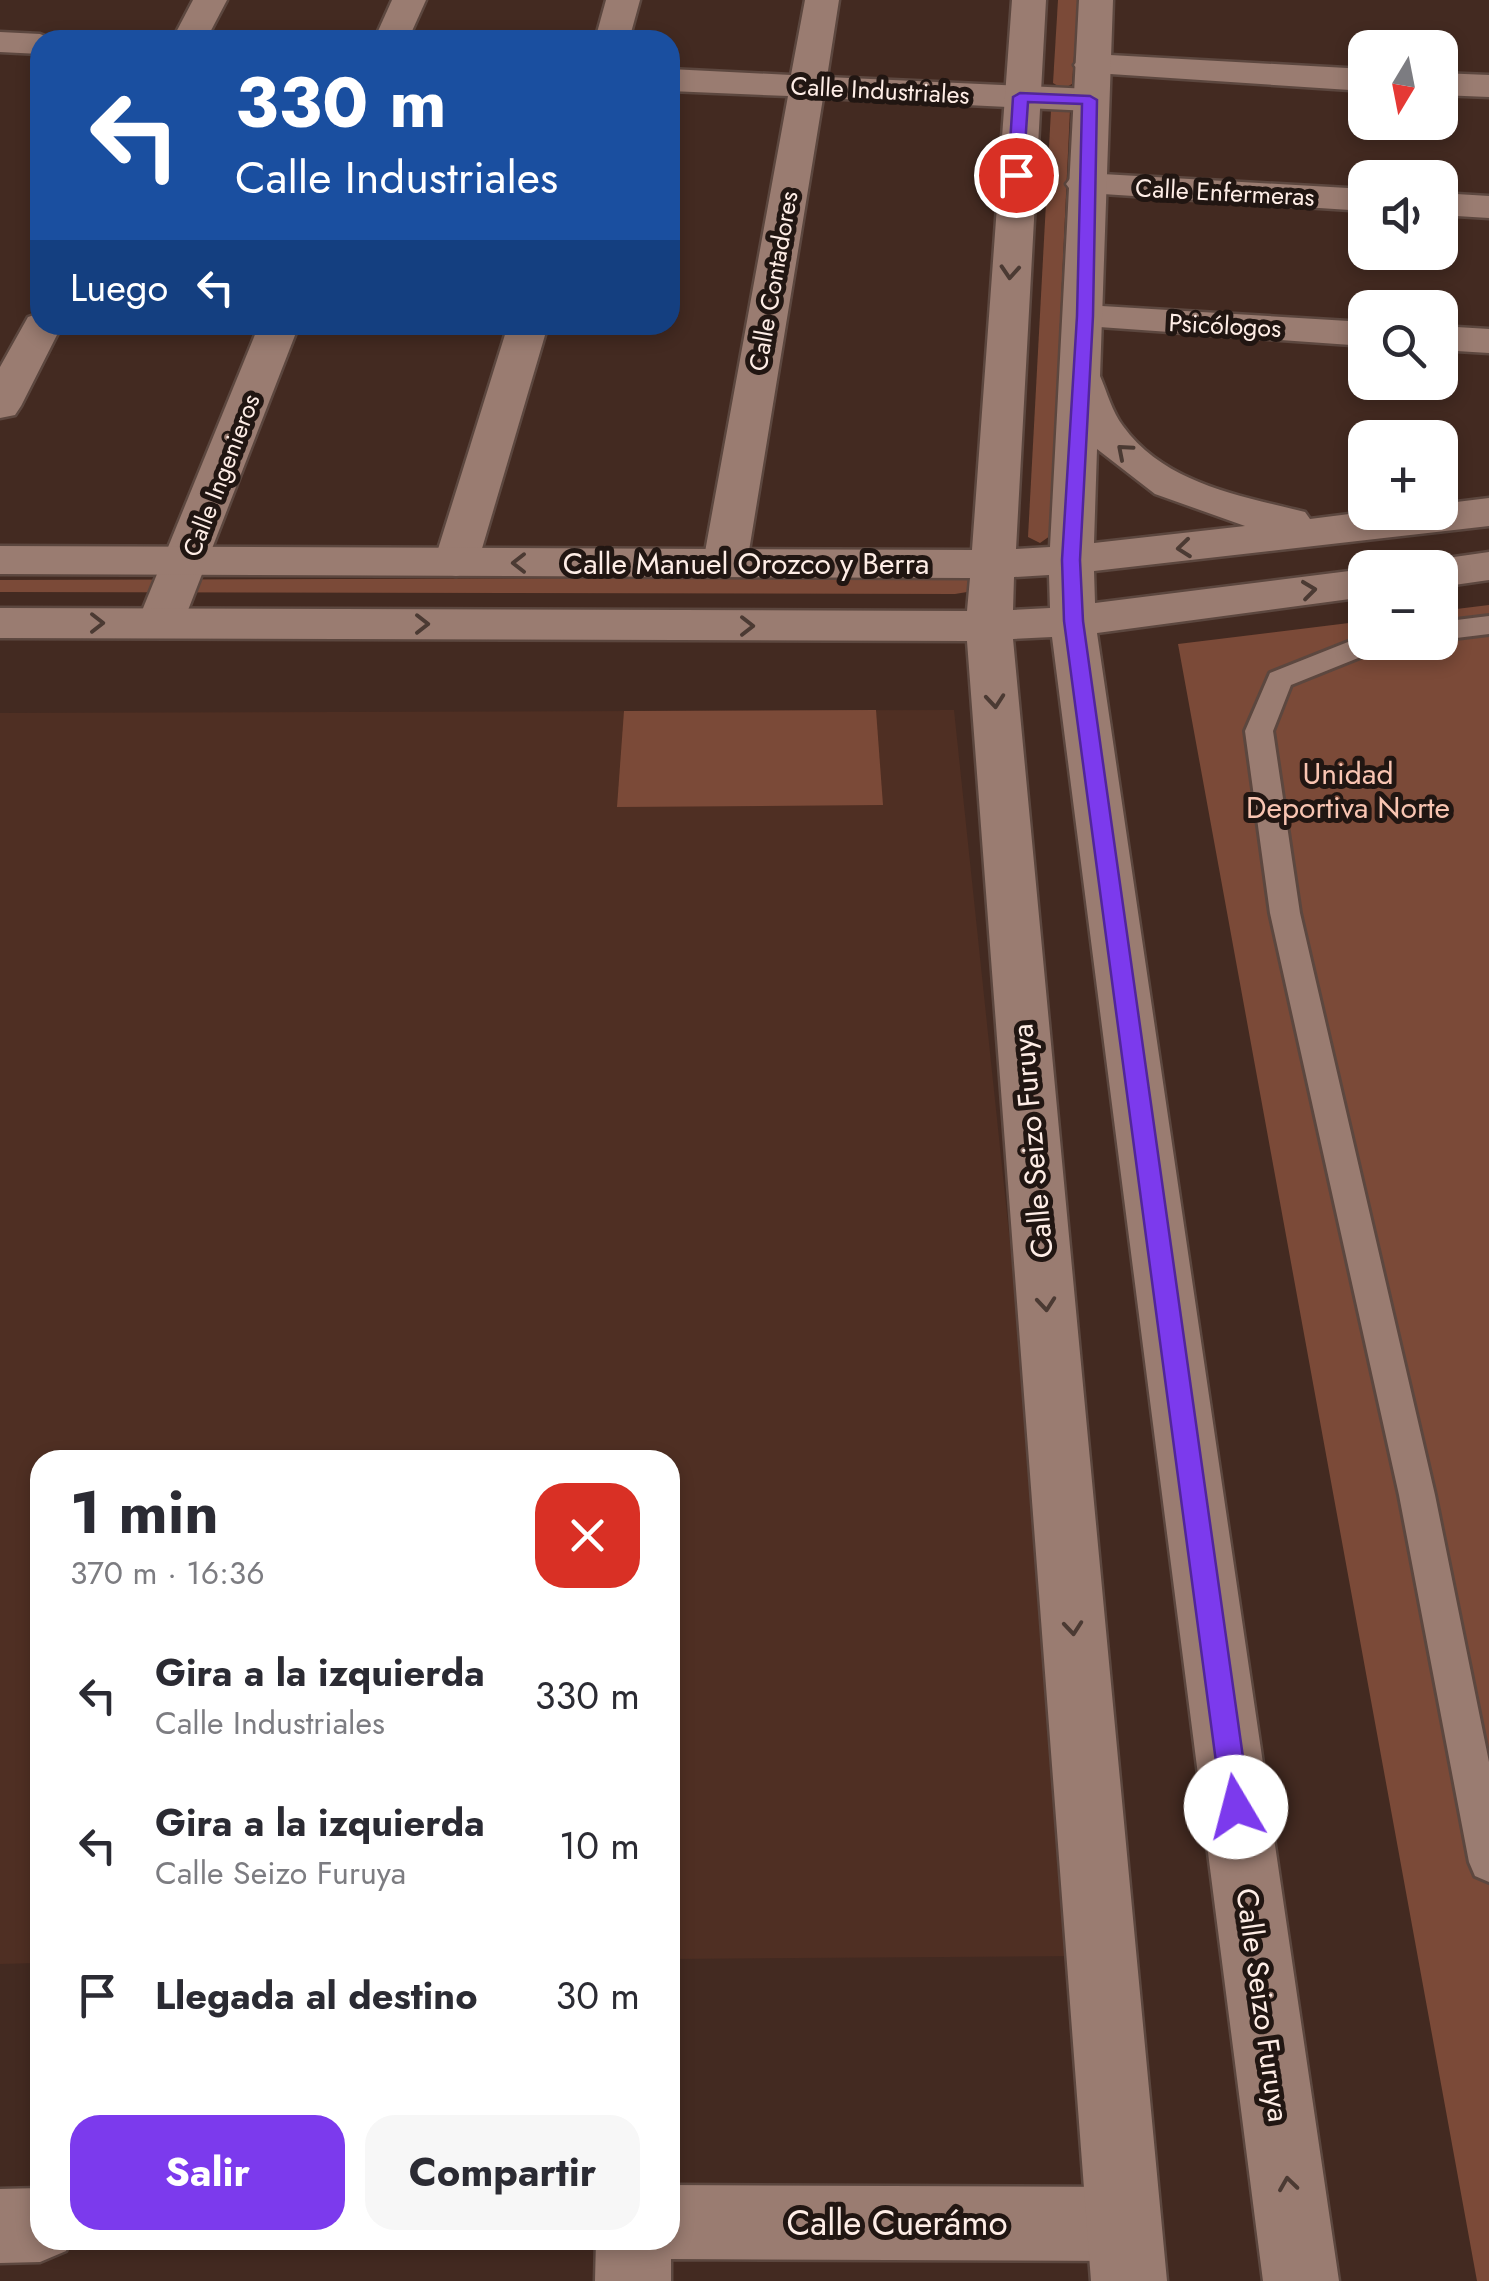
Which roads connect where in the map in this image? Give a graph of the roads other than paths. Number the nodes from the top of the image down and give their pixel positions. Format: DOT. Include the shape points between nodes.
graph roads {
  1 [pos="210,0"];
  2 [pos="409,0"];
  3 [pos="622,0"];
  4 [pos="822,0"];
  5 [pos="1028,0"];
  6 [pos="1096,0"];
  7 [pos="194,30"];
  8 [pos="396,30"];
  9 [pos="614,30"];
  10 [pos="0,42"];
  11 [pos="30,44"];
  12 [pos="680,80"];
  13 [pos="1348,80"];
  14 [pos="1091,83"];
  15 [pos="1458,85"];
  16 [pos="806,86"];
  17 [pos="1489,86"];
  18 [pos="1020,97"];
  19 [pos="1085,184"];
  20 [pos="1348,199"];
  21 [pos="1458,205"];
  22 [pos="1489,206"];
  23 [pos="1085,316"];
  24 [pos="1348,333"];
  25 [pos="37,335"];
  26 [pos="275,335"];
  27 [pos="525,335"];
  28 [pos="1458,339"];
  29 [pos="1489,341"];
  30 [pos="1078,373"];
  31 [pos="0,406"];
  32 [pos="1489,512"];
  33 [pos="1343,530"];
  34 [pos="0,560"];
  35 [pos="1071,560"];
  36 [pos="188,561"];
  37 [pos="456,562"];
  38 [pos="725,563"];
  39 [pos="991,564"];
  40 [pos="1489,566"];
  41 [pos="1458,570"];
  42 [pos="1348,584"];
  43 [pos="1074,621"];
  44 [pos="0,622"];
  45 [pos="160,623"];
  46 [pos="1489,625"];
  47 [pos="989,626"];
  48 [pos="1458,629"];
  49 [pos="1348,650"];
  50 [pos="1489,1862"];
  51 [pos="680,2223"];
  52 [pos="30,2225"];
  53 [pos="0,2226"];
  54 [pos="634,2250"];
  55 [pos="1126,2253"];
  56 [pos="633,2281"];
  57 [pos="1302,2281"];
  1 -- 7 [label="street"];
  2 -- 8 [label="street"];
  3 -- 9 [label="street"];
  4 -- 16 [label="street, Calle Contadores"];
  5 -- 18 [label="street, Calle Seizo Furuya"];
  6 -- 14 [label="street, Calle Seizo Furuya"];
  10 -- 11 [label="street"];
  12 -- 16 [label="street, Calle Industriales"];
  13 -- 14 [label="street, Calle Industriales"];
  14 -- 18 [label="street, Calle Industriales"];
  14 -- 19 [label="street, Calle Seizo Furuya"];
  15 -- 17 [label="street"];
  16 -- 18 [label="street, Calle Industriales"];
  16 -- 38 [label="street, Calle Contadores"];
  18 -- 39 [label="street, Calle Seizo Furuya, one-way"];
  19 -- 20 [label="street, Calle Enfermeras"];
  19 -- 23 [label="street, Calle Seizo Furuya"];
  21 -- 22 [label="street"];
  23 -- 24 [label="street, Psicólogos"];
  23 -- 30 [label="street, Calle Seizo Furuya"];
  25 -- 31 [label="street"];
  26 -- 36 [label="street, Calle Ingenieros"];
  27 -- 37 [label="street"];
  28 -- 29 [label="street"];
  33 -- 30 [label="street, one-way" via="1230,512 1155,478 1108,436"];
  30 -- 35 [label="street, Calle Seizo Furuya"];
  32 -- 33 [label="street, Calle Manuel Orozco y Berra"];
  33 -- 35 [label="street, Calle Manuel Orozco y Berra, one-way"];
  34 -- 36 [label="street, Calle Manuel Orozco y Berra"];
  35 -- 39 [label="street, Calle Manuel Orozco y Berra"];
  35 -- 43 [label="street, Calle Seizo Furuya"];
  36 -- 37 [label="street, Calle Manuel Orozco y Berra"];
  36 -- 45 [label="street, Calle Ingenieros"];
  38 -- 37 [label="street, Calle Manuel Orozco y Berra, one-way"];
  38 -- 39 [label="street, Calle Manuel Orozco y Berra"];
  39 -- 47 [label="street, Calle Seizo Furuya"];
  40 -- 41 [label="street"];
  43 -- 42 [label="street, Calle Manuel Orozco y Berra, one-way"];
  43 -- 47 [label="street, Calle Manuel Orozco y Berra"];
  57 -- 43 [label="street, Calle Seizo Furuya, one-way"];
  44 -- 45 [label="street, Calle Manuel Orozco y Berra, one-way"];
  45 -- 47 [label="street, Calle Manuel Orozco y Berra, one-way"];
  46 -- 48 [label="lane"];
  47 -- 55 [label="street, Calle Seizo Furuya, one-way"];
  49 -- 50 [label="lane" via="1280,679 1259,731 1285,913 1417,1494"];
  51 -- 55 [label="street, Calle Cuerámo"];
  52 -- 53 [label="street"];
  54 -- 56 [label="street"];
}
